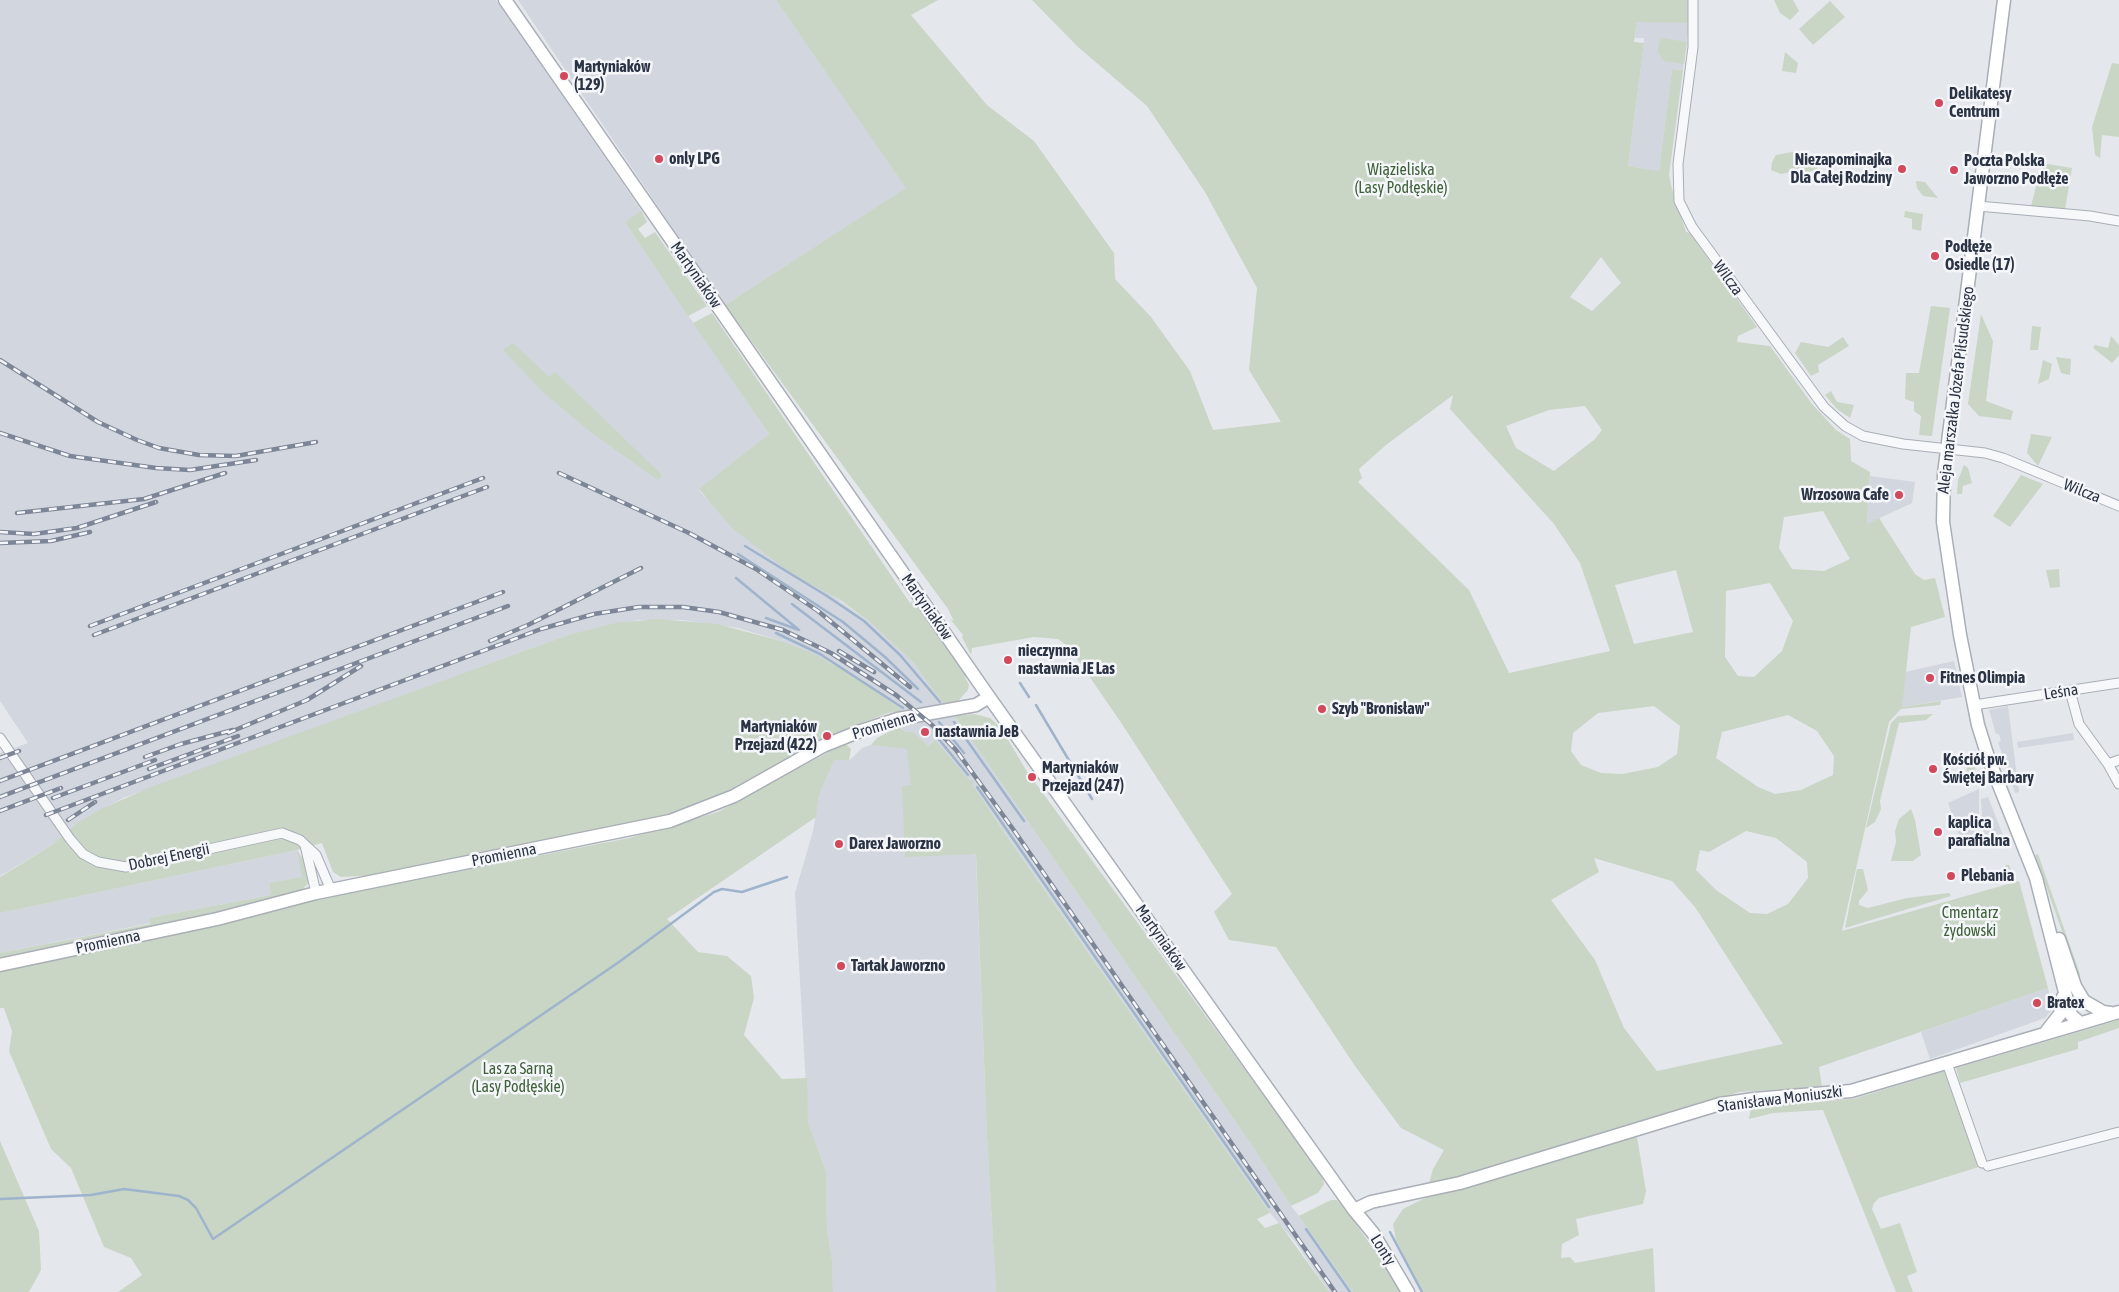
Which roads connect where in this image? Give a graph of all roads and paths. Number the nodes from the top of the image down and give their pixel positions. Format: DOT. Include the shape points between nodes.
graph roads {
  1 [pos="505,0"];
  2 [pos="1693,0"];
  3 [pos="2004,0"];
  4 [pos="1978,206"];
  5 [pos="2119,221"];
  6 [pos="1947,450"];
  7 [pos="2119,506"];
  8 [pos="2119,683"];
  9 [pos="2070,691"];
  10 [pos="990,697"];
  11 [pos="1974,705"];
  12 [pos="0,738"];
  13 [pos="2119,760"];
  14 [pos="2108,764"];
  15 [pos="2119,784"];
  16 [pos="305,845"];
  17 [pos="331,890"];
  18 [pos="316,893"];
  19 [pos="0,965"];
  20 [pos="2069,987"];
  21 [pos="2117,1012"];
  22 [pos="2080,1023"];
  23 [pos="2046,1032"];
  24 [pos="1947,1063"];
  25 [pos="2119,1132"];
  26 [pos="1354,1210"];
  27 [pos="1408,1292"];
  1 -- 10 [label="street, Martyniaków"];
  2 -- 6 [label="street, Wilcza" via="1693,47 1677,183 1679,201 1690,224 1759,321 1833,416 1862,436"];
  3 -- 4 [label="street, Aleja marszałka Józefa Piłsudskiego"];
  4 -- 5 [label="street"];
  4 -- 6 [label="street, Aleja marszałka Józefa Piłsudskiego"];
  6 -- 7 [label="street, Wilcza" via="2003,458"];
  6 -- 11 [label="street, Aleja marszałka Józefa Piłsudskiego" via="1943,522"];
  8 -- 9 [label="street, Leśna"];
  9 -- 11 [label="street, Leśna"];
  9 -- 14 [label="street" via="2078,724"];
  10 -- 17 [label="street, Promienna" via="976,705 898,719 858,732 823,746 734,796 670,821"];
  10 -- 26 [label="street, Martyniaków"];
  11 -- 20 [label="street, Aleja marszałka Józefa Piłsudskiego" via="1989,760 2036,878"];
  12 -- 16 [label="street, Dobrej Energii" via="70,839 83,854 98,862 126,867 273,834 294,837"];
  13 -- 14 [label="street"];
  14 -- 15 [label="street"];
  16 -- 17 [label="street, Dobrej Energii" via="316,855"];
  16 -- 18 [label="street"];
  17 -- 18 [label="street, Promienna"];
  18 -- 19 [label="street, Promienna" via="217,919"];
  20 -- 21 [label="street" via="2092,1008"];
  20 -- 22 [label="street, Aleja marszałka Józefa Piłsudskiego" via="2071,1015"];
  20 -- 23 [label="street" via="2060,1014"];
  21 -- 22 [label="street, Stanisława Moniuszki"];
  22 -- 23 [label="street, Stanisława Moniuszki"];
  23 -- 24 [label="street, Stanisława Moniuszki"];
  24 -- 25 [label="street" via="1985,1165"];
  24 -- 26 [label="street, Stanisława Moniuszki" via="1852,1091 1720,1104 1460,1183 1371,1202"];
  26 -- 27 [label="street, Lonty" via="1373,1233"];
}
